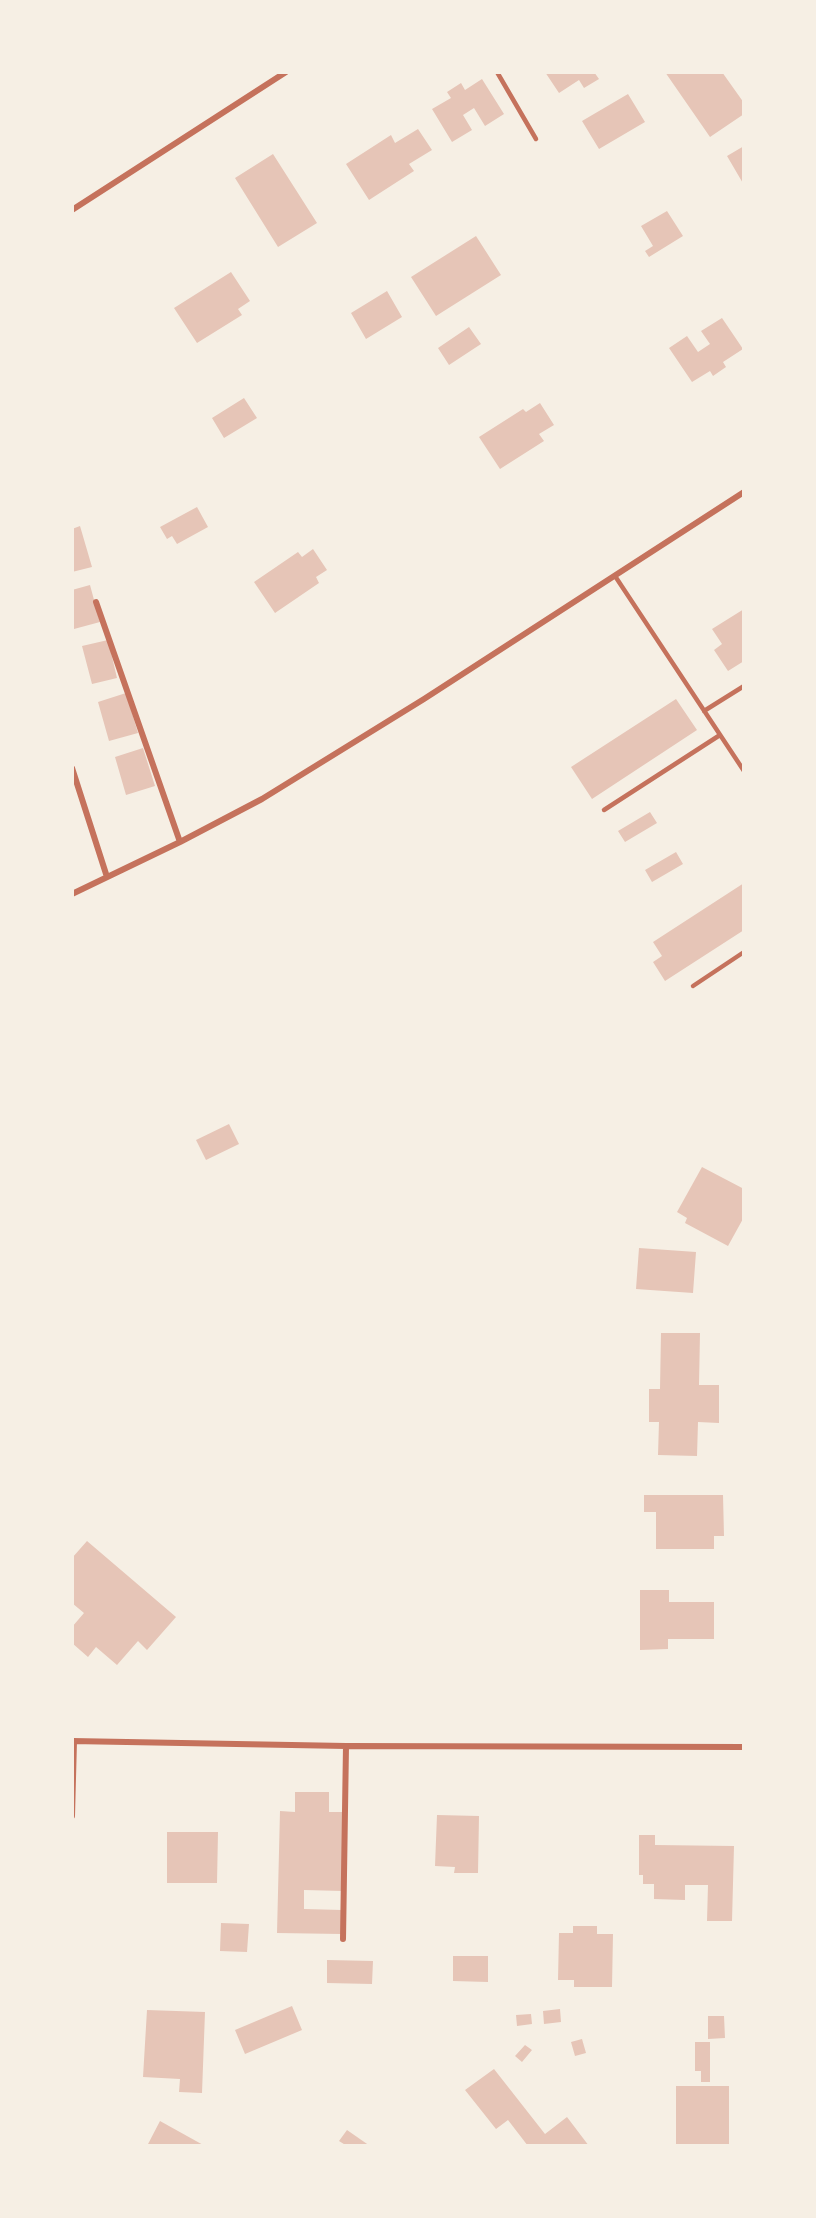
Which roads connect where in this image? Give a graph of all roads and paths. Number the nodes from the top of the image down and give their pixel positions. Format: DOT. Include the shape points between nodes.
graph roads {
  1 [pos="285,72"];
  2 [pos="497,72"];
  3 [pos="536,139"];
  4 [pos="72,210"];
  5 [pos="744,492"];
  6 [pos="615,576"];
  7 [pos="96,603"];
  8 [pos="744,686"];
  9 [pos="704,711"];
  10 [pos="720,735"];
  11 [pos="72,768"];
  12 [pos="744,771"];
  13 [pos="604,810"];
  14 [pos="180,842"];
  15 [pos="107,877"];
  16 [pos="72,894"];
  17 [pos="744,952"];
  18 [pos="693,986"];
  19 [pos="73,1741"];
  20 [pos="346,1746"];
  21 [pos="744,1748"];
  22 [pos="72,1816"];
  23 [pos="343,1940"];
  1 -- 4 [label="street"];
  2 -- 3 [label="lane"];
  5 -- 6 [label="street"];
  6 -- 9 [label="lane"];
  6 -- 14 [label="street" via="262,799"];
  7 -- 14 [label="street"];
  8 -- 9 [label="lane"];
  9 -- 10 [label="lane"];
  10 -- 12 [label="lane"];
  10 -- 13 [label="lane"];
  11 -- 15 [label="street"];
  14 -- 15 [label="street"];
  15 -- 16 [label="street"];
  17 -- 18 [label="lane"];
  19 -- 20 [label="street"];
  19 -- 22 [label="street"];
  20 -- 21 [label="street"];
  20 -- 23 [label="street"];
}
